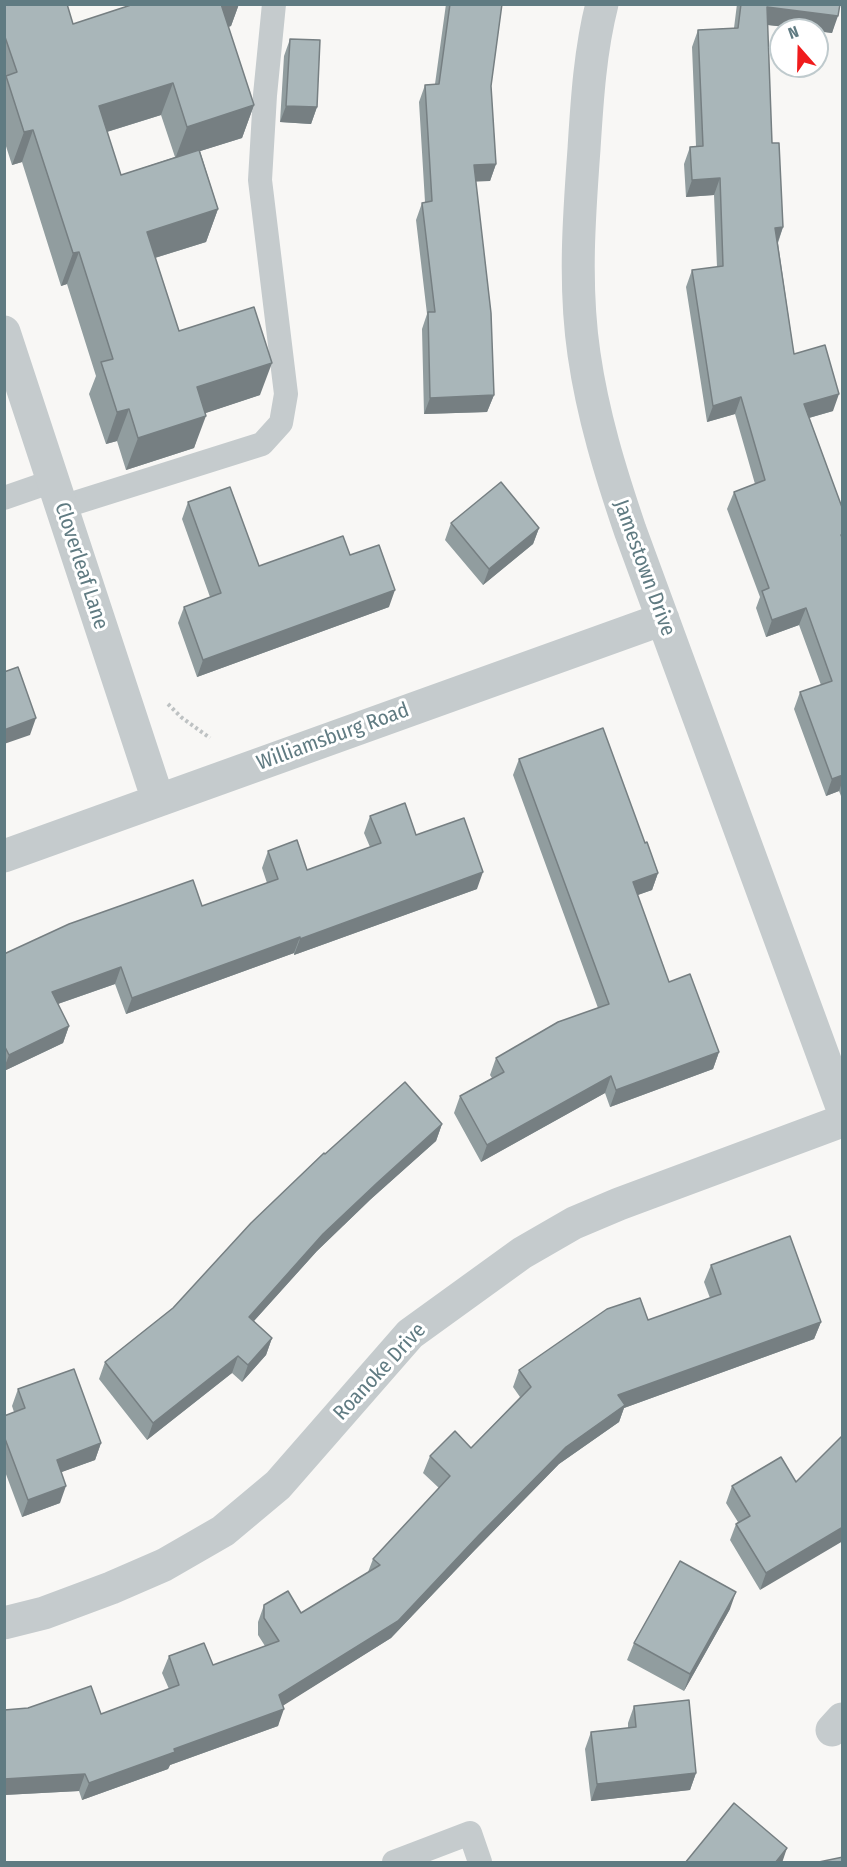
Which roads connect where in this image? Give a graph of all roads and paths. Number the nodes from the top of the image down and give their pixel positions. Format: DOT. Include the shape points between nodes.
graph roads {
  1 [pos="274,4"];
  2 [pos="602,4"];
  3 [pos="4,332"];
  4 [pos="58,494"];
  5 [pos="4,498"];
  6 [pos="663,620"];
  7 [pos="158,800"];
  8 [pos="4,856"];
  9 [pos="843,1107"];
  10 [pos="843,1121"];
  11 [pos="4,1623"];
  12 [pos="394,1863"];
  13 [pos="480,1863"];
  1 -- 4 [label="lane" via="260,180 286,394 281,423 262,444"];
  2 -- 6 [label="street, Jamestown Drive" via="587,107 578,232 584,352 606,458"];
  3 -- 4 [label="street, Cloverleaf Lane"];
  4 -- 5 [label="lane"];
  4 -- 7 [label="street, Cloverleaf Lane"];
  6 -- 7 [label="street, Williamsburg Road"];
  6 -- 9 [label="street, Jamestown Drive"];
  7 -- 8 [label="street, Williamsburg Road"];
  10 -- 11 [label="street, Roanoke Drive" via="619,1204 574,1223 522,1253 410,1334 278,1485 223,1531 164,1565 111,1588"];
  12 -- 13 [label="lane" via="470,1833"];
}
